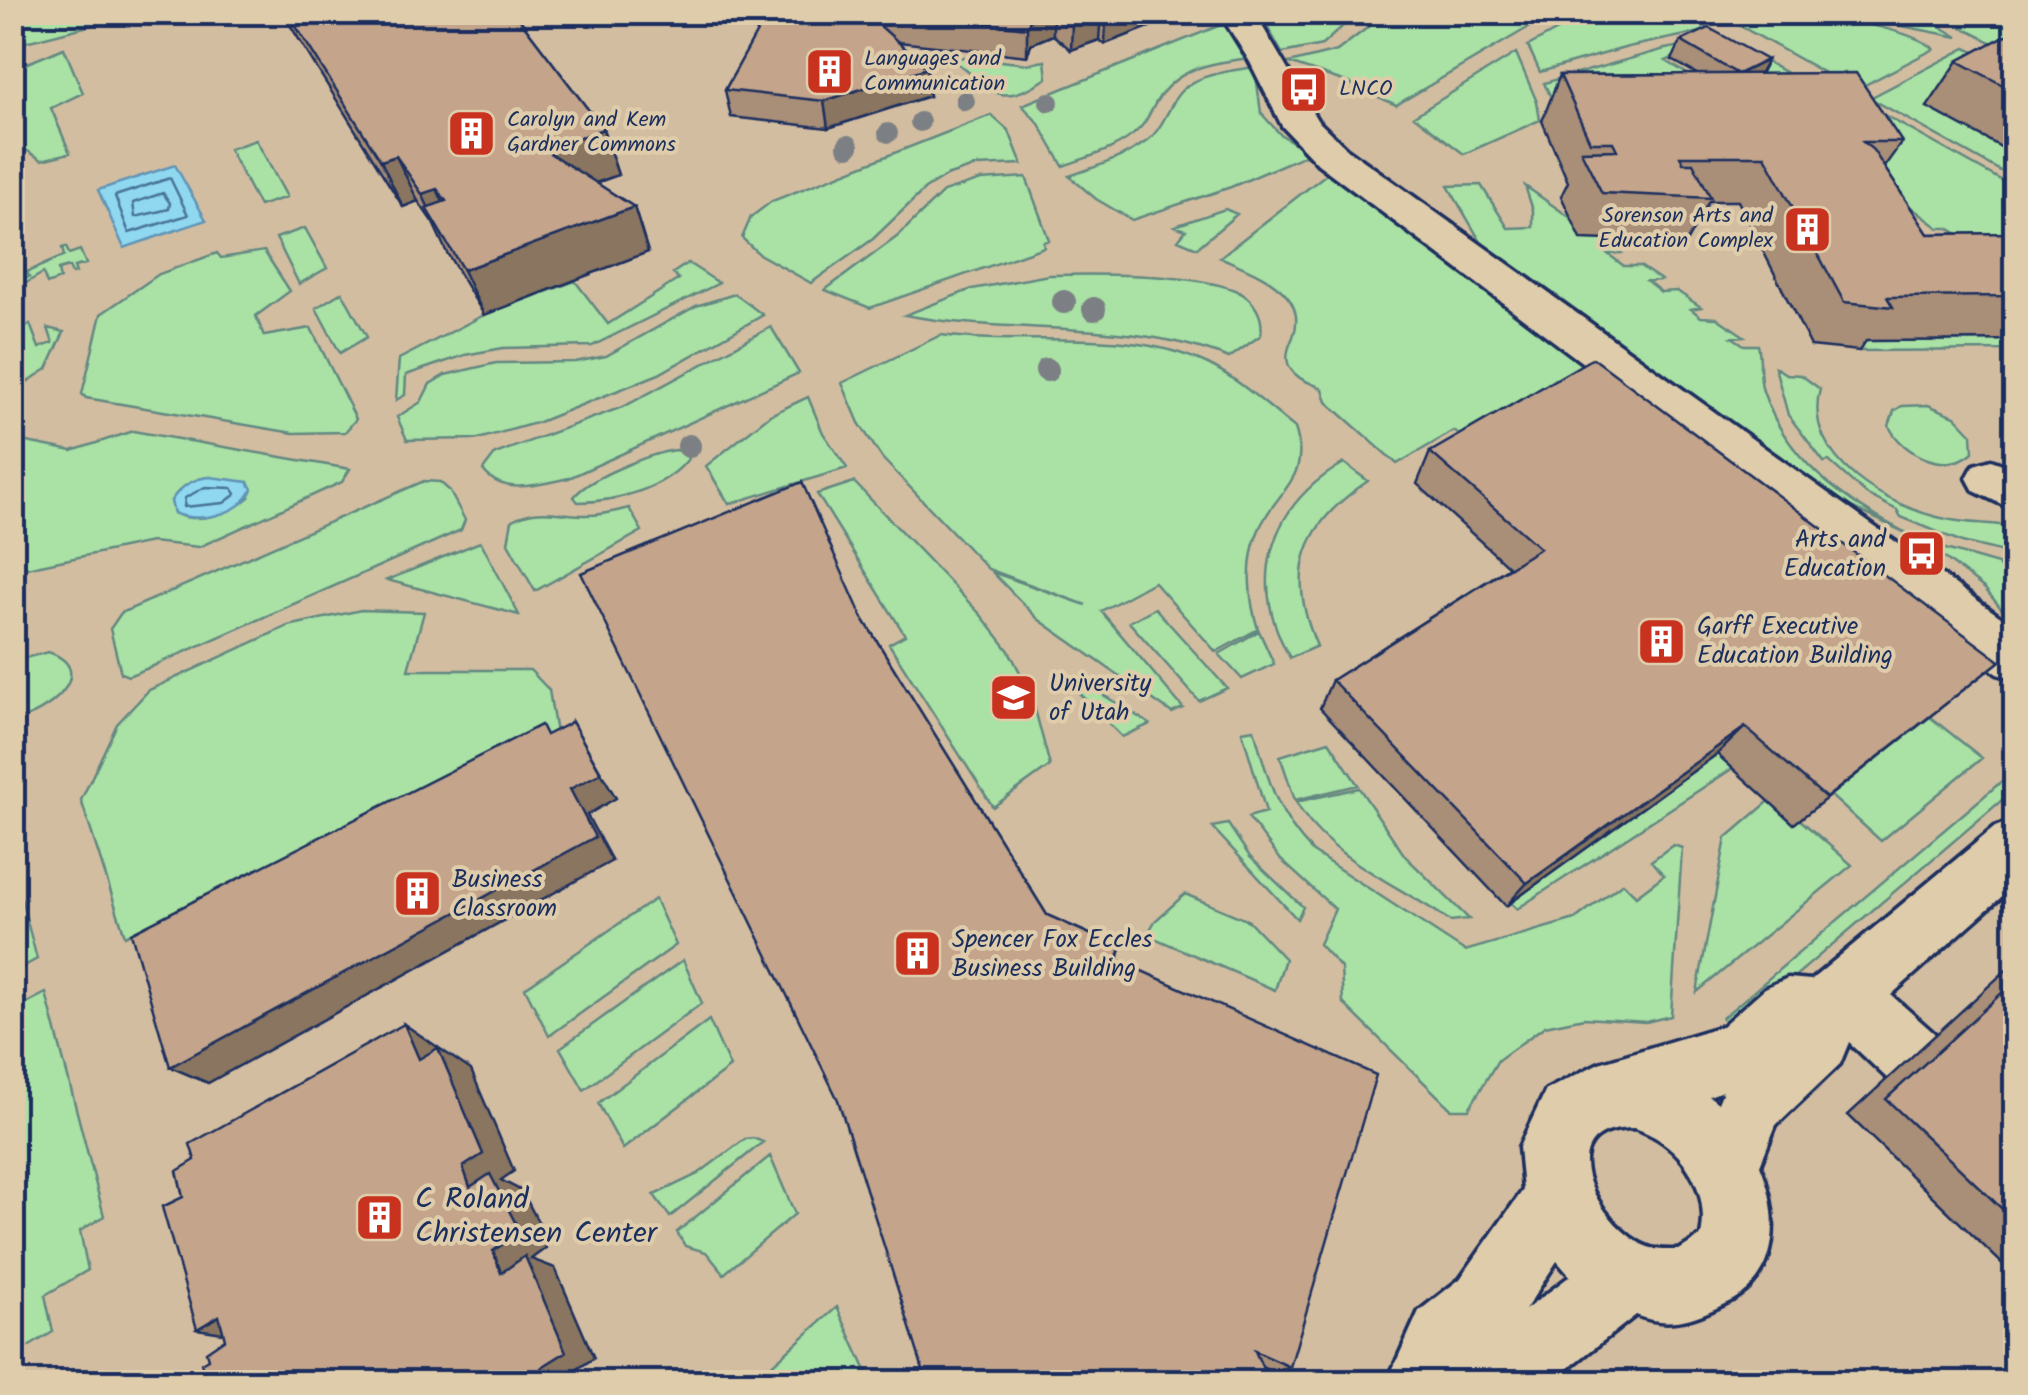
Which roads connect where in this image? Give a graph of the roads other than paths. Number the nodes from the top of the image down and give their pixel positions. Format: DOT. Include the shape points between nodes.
graph roads {
  1 [pos="1236,12"];
  2 [pos="2016,658"];
  3 [pos="2016,846"];
  4 [pos="1832,1004"];
  5 [pos="1911,1056"];
  6 [pos="1600,1096"];
  7 [pos="1728,1163"];
  8 [pos="1558,1200"];
  9 [pos="1627,1277"];
  10 [pos="1424,1382"];
  11 [pos="1474,1382"];
  1 -- 2 [label="street" via="1301,126 1332,156"];
  3 -- 4 [label="street"];
  4 -- 5 [label="street"];
  4 -- 6 [label="street" via="1788,1010 1741,1054"];
  4 -- 7 [label="street" via="1818,1041 1752,1102"];
  6 -- 7 [label="street" via="1646,1096 1692,1121"];
  6 -- 8 [label="street" via="1567,1117 1552,1154"];
  7 -- 9 [label="street" via="1741,1212 1732,1256 1699,1283 1664,1288"];
  8 -- 9 [label="street" via="1585,1245"];
  8 -- 10 [label="street" via="1486,1305 1445,1337"];
  9 -- 11 [label="street" via="1526,1356"];
}
